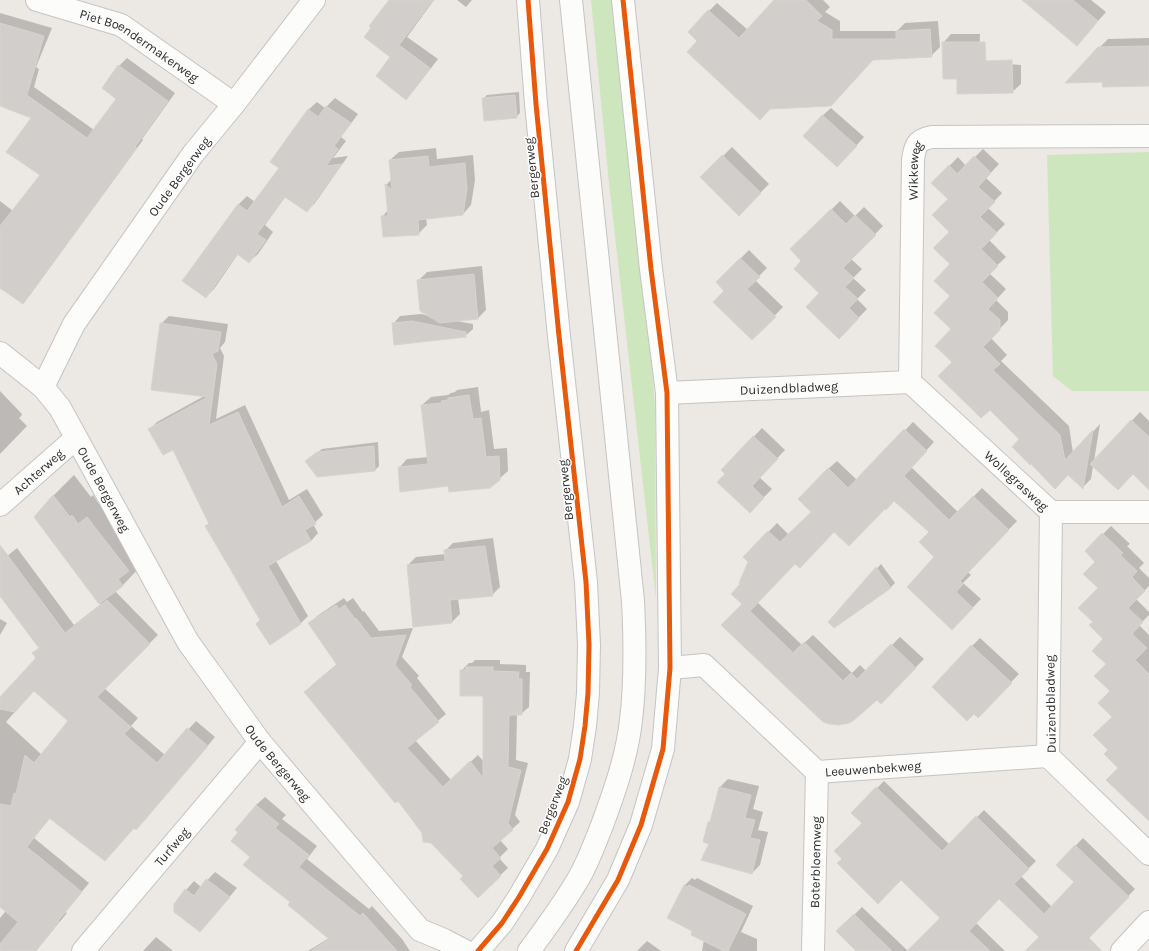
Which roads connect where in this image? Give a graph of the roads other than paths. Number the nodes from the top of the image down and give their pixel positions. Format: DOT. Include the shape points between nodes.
graph roads {
  1 [pos="37,0"];
  2 [pos="314,0"];
  3 [pos="528,0"];
  4 [pos="571,0"];
  5 [pos="623,0"];
  6 [pos="234,104"];
  7 [pos="1149,136"];
  8 [pos="0,353"];
  9 [pos="910,382"];
  10 [pos="43,387"];
  11 [pos="667,393"];
  12 [pos="76,438"];
  13 [pos="0,505"];
  14 [pos="1051,512"];
  15 [pos="1149,512"];
  16 [pos="670,668"];
  17 [pos="260,742"];
  18 [pos="1048,756"];
  19 [pos="817,772"];
  20 [pos="1149,854"];
  21 [pos="1149,922"];
  22 [pos="83,951"];
  23 [pos="465,951"];
  24 [pos="478,951"];
  25 [pos="529,951"];
  26 [pos="576,951"];
  27 [pos="813,951"];
  28 [pos="1122,951"];
  1 -- 6 [label="street, Piet Boendermakerweg" via="121,26"];
  2 -- 6 [label="street, Oude Bergerweg"];
  3 -- 24 [label="street, Bergerweg" via="559,336 586,582 588,693 580,759 568,802 547,849 519,897 502,923"];
  4 -- 25 [label="street" via="632,594 634,680 631,721 624,758 606,814 578,879"];
  5 -- 11 [label="street" via="650,261"];
  6 -- 10 [label="street, Oude Bergerweg" via="193,154 74,324"];
  7 -- 9 [label="street, Wikkeweg" via="932,137 918,143 914,149 913,160"];
  8 -- 10 [label="street"];
  9 -- 11 [label="street, Duizendbladweg"];
  9 -- 14 [label="street, Wollegrasweg"];
  10 -- 12 [label="street, Oude Bergerweg" via="60,408"];
  11 -- 16 [label="street"];
  12 -- 13 [label="street, Achterweg"];
  12 -- 17 [label="street, Oude Bergerweg" via="188,642"];
  14 -- 15 [label="street, Wollegrasweg"];
  14 -- 18 [label="street, Duizendbladweg"];
  16 -- 19 [label="street, Leeuwenbekweg" via="704,665"];
  16 -- 26 [label="street" via="663,749 642,825 618,880"];
  17 -- 22 [label="street, Turfweg"];
  17 -- 23 [label="street, Oude Bergerweg" via="420,930"];
  18 -- 19 [label="street, Leeuwenbekweg"];
  18 -- 20 [label="street, Duizendbladweg"];
  19 -- 27 [label="street, Boterbloemweg"];
  21 -- 28 [label="street"];
}
